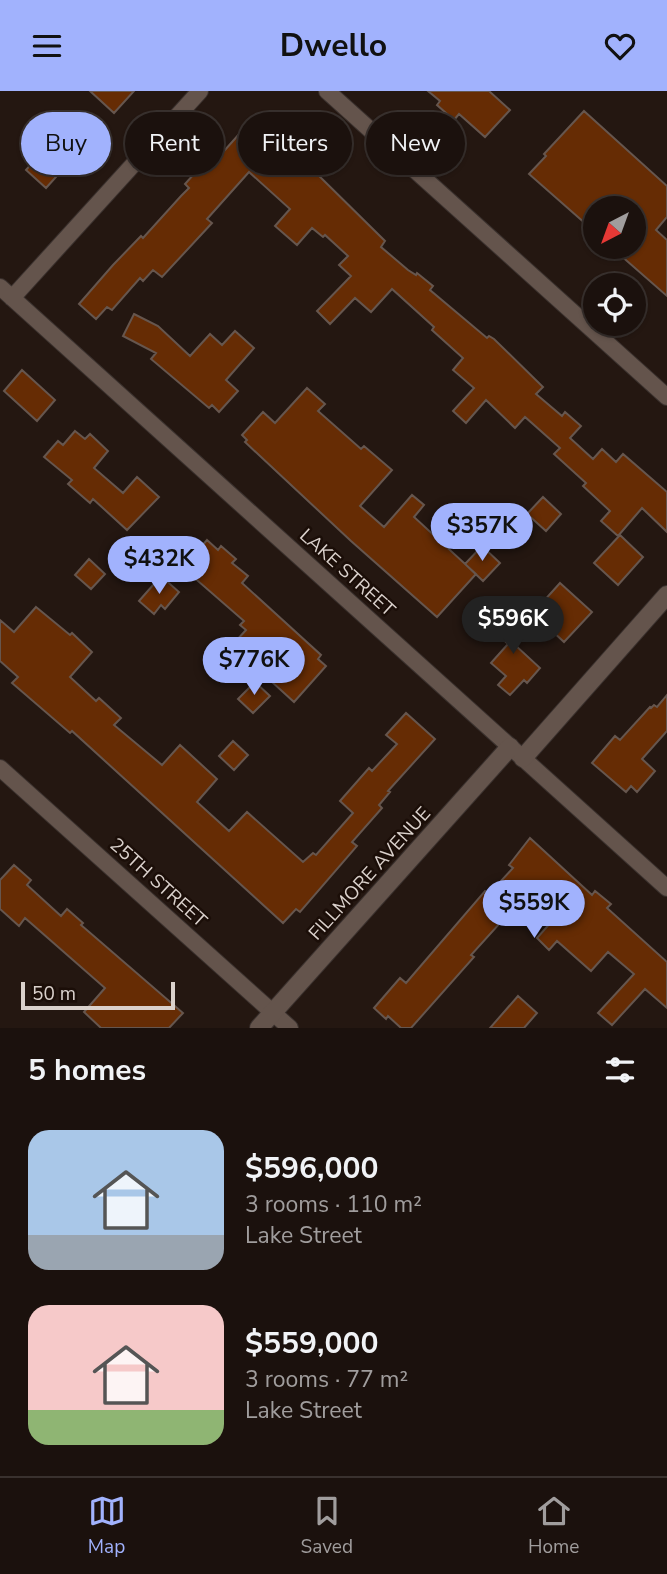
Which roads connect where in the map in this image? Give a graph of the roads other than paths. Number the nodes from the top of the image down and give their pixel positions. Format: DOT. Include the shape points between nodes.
graph roads {
  1 [pos="200,91"];
  2 [pos="327,91"];
  3 [pos="6,293"];
  4 [pos="667,397"];
  5 [pos="667,596"];
  6 [pos="517,753"];
  7 [pos="0,768"];
  8 [pos="667,888"];
  9 [pos="273,1012"];
  10 [pos="259,1028"];
  11 [pos="290,1028"];
  1 -- 3 [label="street"];
  2 -- 4 [label="street"];
  3 -- 6 [label="street, LAKE STREET"];
  5 -- 6 [label="street, FILLMORE AVENUE"];
  6 -- 8 [label="street, LAKE STREET"];
  6 -- 9 [label="street, FILLMORE AVENUE"];
  7 -- 9 [label="street, 25TH STREET"];
  9 -- 10 [label="street, FILLMORE AVENUE"];
  9 -- 11 [label="street, 25TH STREET"];
}
